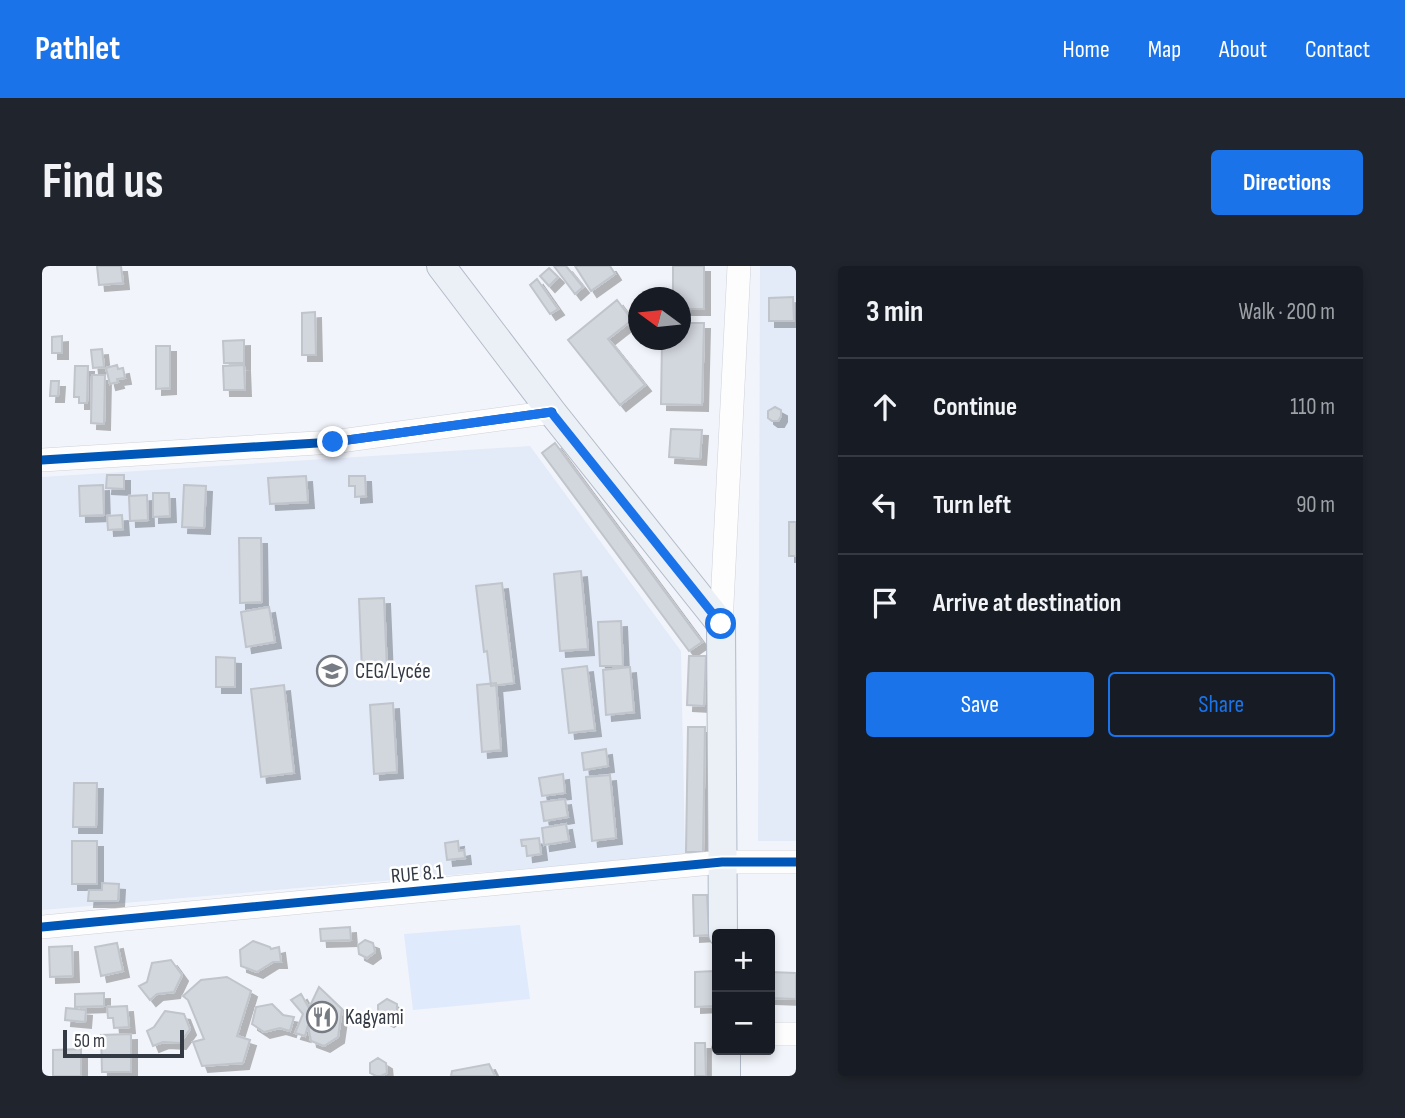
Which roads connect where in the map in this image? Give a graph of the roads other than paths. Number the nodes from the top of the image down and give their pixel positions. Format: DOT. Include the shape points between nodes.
graph roads {
  1 [pos="441,266"];
  2 [pos="739,266"];
  3 [pos="551,412"];
  4 [pos="42,460"];
  5 [pos="721,624"];
  6 [pos="722,862"];
  7 [pos="796,862"];
  8 [pos="42,927"];
  9 [pos="723,929"];
  10 [pos="775,1034"];
  11 [pos="796,1034"];
  12 [pos="726,1055"];
  13 [pos="726,1076"];
  1 -- 3 [label="main road"];
  2 -- 5 [label="street"];
  3 -- 4 [label="street" via="333,442"];
  3 -- 5 [label="main road"];
  5 -- 6 [label="main road"];
  6 -- 7 [label="street, RUE 8.1"];
  6 -- 8 [label="street, RUE 8.1"];
  6 -- 9 [label="main road"];
  10 -- 11 [label="street"];
  12 -- 13 [label="main road"];
}
